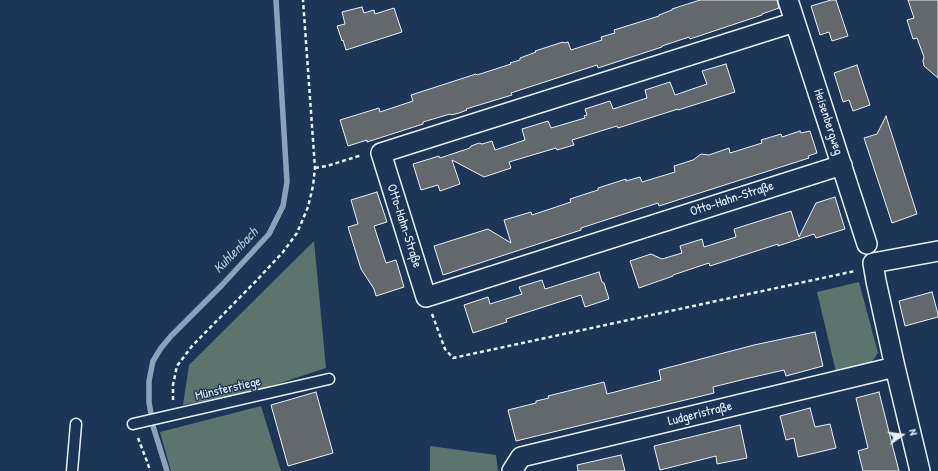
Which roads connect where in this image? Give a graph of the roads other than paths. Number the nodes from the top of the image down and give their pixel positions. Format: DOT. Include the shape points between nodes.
graph roads {
  1 [pos="788,0"];
  2 [pos="795,22"];
  3 [pos="842,165"];
  4 [pos="867,244"];
  5 [pos="938,251"];
  6 [pos="895,367"];
  7 [pos="329,379"];
  8 [pos="136,423"];
  9 [pos="76,424"];
  10 [pos="72,471"];
  11 [pos="512,471"];
  12 [pos="920,471"];
  1 -- 2 [label="street, Heisenbergweg"];
  2 -- 3 [label="street, Heisenbergweg"];
  2 -- 3 [label="street, Otto-Hahn-Straße" via="381,153 426,297"];
  3 -- 4 [label="street, Heisenbergweg"];
  5 -- 6 [label="street" via="873,263"];
  6 -- 11 [label="street, Ludgeristraße" via="521,457"];
  6 -- 12 [label="street"];
  7 -- 8 [label="lane, Münsterstiege"];
  9 -- 10 [label="lane"];
}
